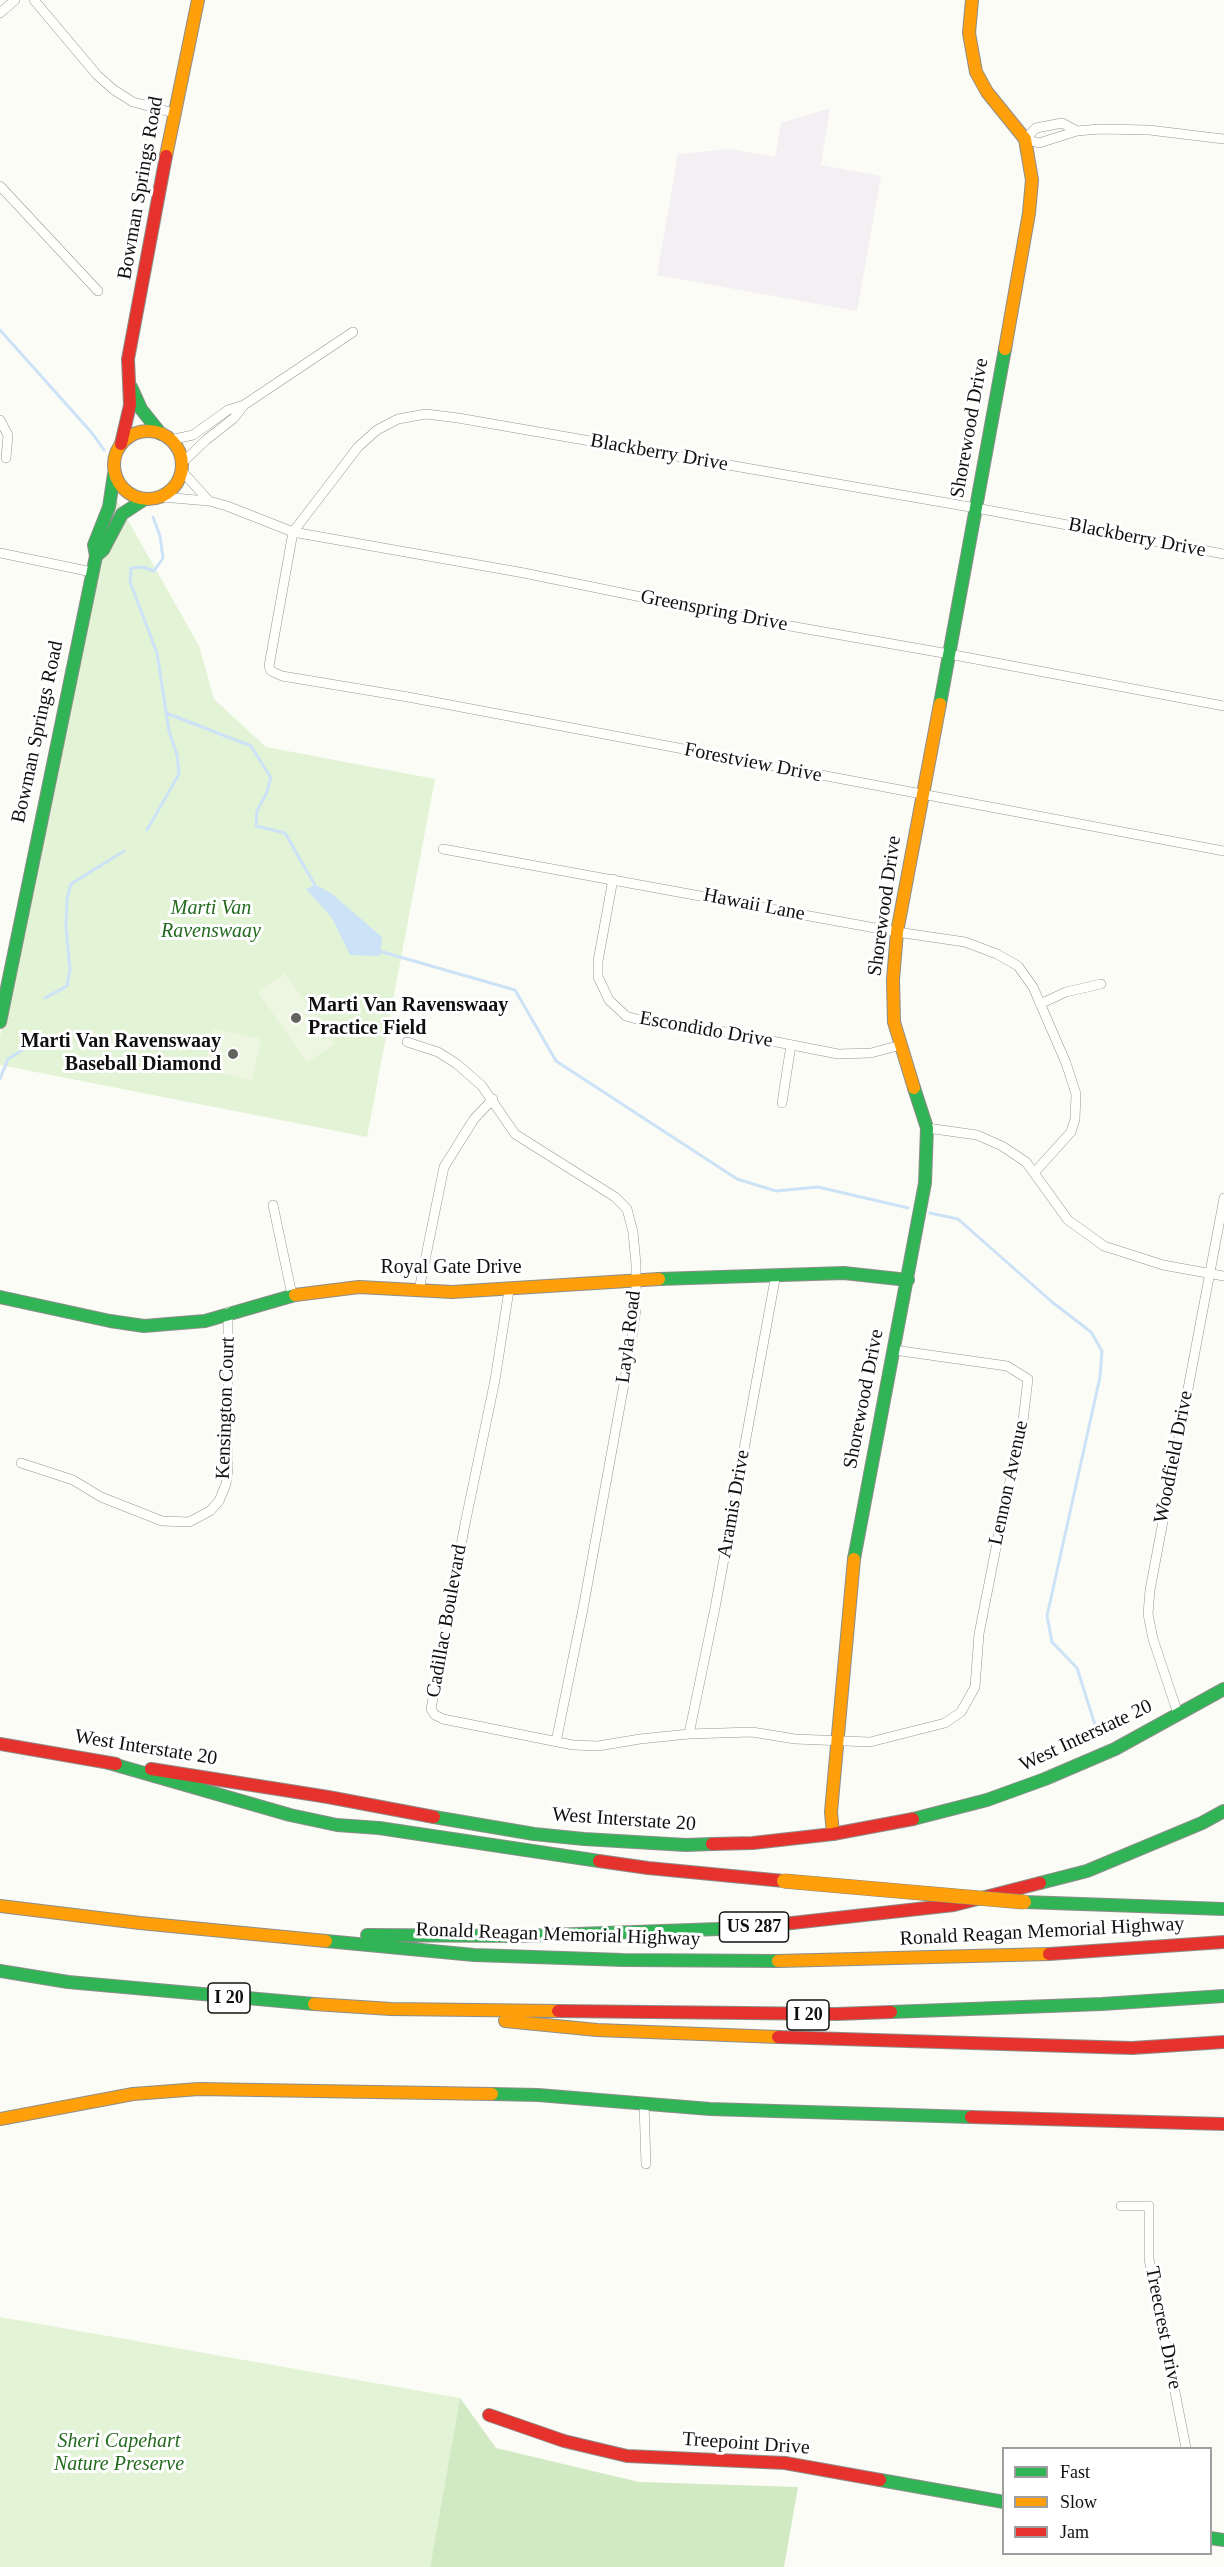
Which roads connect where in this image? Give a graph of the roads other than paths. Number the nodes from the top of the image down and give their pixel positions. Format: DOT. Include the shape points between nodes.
graph roads {
  1 [pos="15,0"];
  2 [pos="34,0"];
  3 [pos="198,0"];
  4 [pos="972,0"];
  5 [pos="0,13"];
  6 [pos="174,113"];
  7 [pos="1077,131"];
  8 [pos="1025,139"];
  9 [pos="1224,139"];
  10 [pos="0,186"];
  11 [pos="98,291"];
  12 [pos="353,332"];
  13 [pos="129,383"];
  14 [pos="244,405"];
  15 [pos="0,420"];
  16 [pos="166,437"];
  17 [pos="122,444"];
  18 [pos="6,458"];
  19 [pos="181,467"];
  20 [pos="114,474"];
  21 [pos="161,497"];
  22 [pos="145,499"];
  23 [pos="209,501"];
  24 [pos="976,508"];
  25 [pos="293,532"];
  26 [pos="0,553"];
  27 [pos="1224,554"];
  28 [pos="96,556"];
  29 [pos="92,572"];
  30 [pos="949,654"];
  31 [pos="282,676"];
  32 [pos="1224,706"];
  33 [pos="922,795"];
  34 [pos="443,849"];
  35 [pos="1224,851"];
  36 [pos="613,879"];
  37 [pos="897,932"];
  38 [pos="1101,984"];
  39 [pos="1040,1004"];
  40 [pos="0,1022"];
  41 [pos="407,1042"];
  42 [pos="901,1045"];
  43 [pos="791,1046"];
  44 [pos="493,1099"];
  45 [pos="782,1103"];
  46 [pos="927,1128"];
  47 [pos="1035,1173"];
  48 [pos="1224,1197"];
  49 [pos="273,1205"];
  50 [pos="1210,1273"];
  51 [pos="776,1274"];
  52 [pos="1224,1276"];
  53 [pos="908,1280"];
  54 [pos="636,1281"];
  55 [pos="419,1290"];
  56 [pos="509,1290"];
  57 [pos="292,1295"];
  58 [pos="0,1297"];
  59 [pos="228,1312"];
  60 [pos="894,1350"];
  61 [pos="21,1463"];
  62 [pos="1224,1689"];
  63 [pos="1178,1714"];
  64 [pos="954,1717"];
  65 [pos="689,1734"];
  66 [pos="556,1742"];
  67 [pos="837,1742"];
  68 [pos="0,1744"];
  69 [pos="109,1763"];
  70 [pos="1224,1811"];
  71 [pos="833,1833"];
  72 [pos="0,1906"];
  73 [pos="1224,1909"];
  74 [pos="267,1935"];
  75 [pos="1224,1942"];
  76 [pos="0,1971"];
  77 [pos="0,1982"];
  78 [pos="68,1982"];
  79 [pos="1224,1996"];
  80 [pos="391,2010"];
  81 [pos="1224,2042"];
  82 [pos="644,2104"];
  83 [pos="0,2119"];
  84 [pos="1224,2124"];
  85 [pos="646,2164"];
  86 [pos="1120,2206"];
  87 [pos="489,2415"];
  88 [pos="1186,2447"];
  89 [pos="1002,2502"];
  1 -- 5 [label="street"];
  2 -- 6 [label="street" via="114,90 133,102"];
  3 -- 6 [label="main road, Bowman Springs Road"];
  4 -- 8 [label="main road, Shorewood Drive" via="969,33 976,72"];
  6 -- 13 [label="main road, Bowman Springs Road" via="128,360"];
  7 -- 8 [label="street" via="1040,143"];
  7 -- 8 [label="street" via="1062,123 1036,128"];
  7 -- 9 [label="street" via="1149,130"];
  8 -- 24 [label="main road, Shorewood Drive" via="1032,180 1029,213"];
  10 -- 11 [label="street"];
  12 -- 14 [label="street"];
  13 -- 16 [label="main road, Bowman Springs Road" via="141,409"];
  13 -- 17 [label="main road, Bowman Springs Road" via="128,420"];
  14 -- 16 [label="street" via="228,410 193,435"];
  14 -- 19 [label="street"];
  15 -- 18 [label="street" via="8,435"];
  16 -- 17 [label="main road" via="140,432"];
  16 -- 19 [label="main road" via="177,448"];
  17 -- 20 [label="main road" via="116,453"];
  19 -- 21 [label="main road" via="178,481"];
  19 -- 23 [label="street"];
  20 -- 22 [label="main road" via="127,493"];
  20 -- 28 [label="main road, Bowman Springs Road" via="109,507 94,545"];
  21 -- 22 [label="main road"];
  21 -- 23 [label="street, Greenspring Drive"];
  22 -- 28 [label="main road, Bowman Springs Road" via="122,514"];
  23 -- 25 [label="street, Greenspring Drive"];
  24 -- 25 [label="street, Blackberry Drive" via="426,414 398,419 377,430 358,447"];
  24 -- 27 [label="street, Blackberry Drive"];
  24 -- 30 [label="main road, Shorewood Drive"];
  25 -- 30 [label="street, Greenspring Drive"];
  25 -- 31 [label="street, Blackberry Drive" via="269,666"];
  26 -- 29 [label="street"];
  28 -- 29 [label="main road, Bowman Springs Road"];
  29 -- 40 [label="main road, Bowman Springs Road"];
  30 -- 32 [label="street, Greenspring Drive"];
  30 -- 33 [label="main road, Shorewood Drive"];
  31 -- 33 [label="street, Forestview Drive"];
  33 -- 35 [label="street, Forestview Drive"];
  33 -- 37 [label="main road, Shorewood Drive"];
  34 -- 36 [label="street, Hawaii Lane"];
  36 -- 37 [label="street, Hawaii Lane"];
  36 -- 43 [label="street, Escondido Drive" via="598,977 609,1000 626,1016"];
  37 -- 39 [label="street, Hawaii Lane" via="964,942 997,954 1018,966"];
  37 -- 42 [label="main road, Shorewood Drive" via="894,1022"];
  38 -- 39 [label="street"];
  39 -- 47 [label="street, Hawaii Lane" via="1076,1094 1075,1119 1067,1139"];
  41 -- 44 [label="street, Layla Road" via="438,1052 457,1064"];
  42 -- 43 [label="street, Escondido Drive" via="871,1053 838,1054"];
  42 -- 46 [label="main road, Shorewood Drive"];
  43 -- 45 [label="street, Escondido Drive"];
  44 -- 54 [label="street, Layla Road" via="515,1134 610,1193 627,1209 633,1232"];
  44 -- 55 [label="street" via="474,1119 444,1167"];
  46 -- 47 [label="street" via="977,1135 1002,1146"];
  46 -- 53 [label="main road, Shorewood Drive" via="925,1182"];
  47 -- 50 [label="street" via="1068,1220 1104,1246 1163,1265"];
  48 -- 50 [label="street, Woodfield Drive"];
  49 -- 57 [label="street"];
  50 -- 52 [label="street"];
  50 -- 63 [label="street, Woodfield Drive" via="1149,1590 1153,1639"];
  51 -- 53 [label="main road, Royal Gate Drive" via="844,1273"];
  51 -- 54 [label="main road, Royal Gate Drive"];
  51 -- 65 [label="street, Aramis Drive"];
  53 -- 60 [label="main road, Shorewood Drive"];
  54 -- 56 [label="main road, Royal Gate Drive"];
  54 -- 66 [label="street, Layla Road" via="630,1351"];
  55 -- 56 [label="main road, Royal Gate Drive"];
  55 -- 57 [label="main road, Royal Gate Drive" via="359,1287"];
  56 -- 66 [label="street, Cadillac Boulevard" via="431,1709 443,1719"];
  57 -- 59 [label="main road, Royal Gate Drive"];
  58 -- 59 [label="main road, Royal Gate Drive" via="144,1326 205,1321"];
  59 -- 61 [label="street, Kensington Court" via="228,1469 219,1501 210,1511 189,1522 162,1521 101,1497 73,1480"];
  60 -- 64 [label="street, Lennon Avenue" via="1006,1366 1028,1379 1022,1429 980,1634 975,1687"];
  60 -- 67 [label="main road, Shorewood Drive" via="852,1574"];
  62 -- 63 [label="main road, West Interstate 20"];
  63 -- 71 [label="main road, West Interstate 20" via="1115,1749 997,1796 932,1816"];
  64 -- 67 [label="street, Cadillac Boulevard" via="915,1732 870,1742"];
  65 -- 66 [label="street, Cadillac Boulevard" via="598,1746"];
  65 -- 67 [label="street, Cadillac Boulevard" via="752,1732"];
  67 -- 71 [label="main road, Shorewood Drive"];
  68 -- 69 [label="main road, West Interstate 20"];
  69 -- 71 [label="main road, West Interstate 20" via="328,1797 474,1825 584,1839 686,1845 753,1843"];
  69 -- 73 [label="main road, bridge" via="337,1825 648,1868 1024,1902"];
  70 -- 74 [label="main road, US 287" via="1087,1871 954,1905 748,1928 520,1936"];
  72 -- 74 [label="main road, Ronald Reagan Memorial Highway"];
  74 -- 75 [label="main road, Ronald Reagan Memorial Highway" via="474,1955 690,1961 1033,1954"];
  76 -- 78 [label="main road, I 20"];
  77 -- 78 [label="main road"];
  78 -- 80 [label="main road, I 20"];
  79 -- 80 [label="main road, I 20" via="837,2014"];
  80 -- 81 [label="main road" via="597,2030 1132,2048"];
  82 -- 83 [label="main road" via="538,2095 170,2090"];
  82 -- 84 [label="main road" via="848,2115"];
  82 -- 85 [label="street"];
  86 -- 88 [label="street, Treecrest Drive" via="1149,2206 1149,2259"];
  87 -- 89 [label="main road, Treepoint Drive" via="564,2441 627,2456 785,2463"];
}
